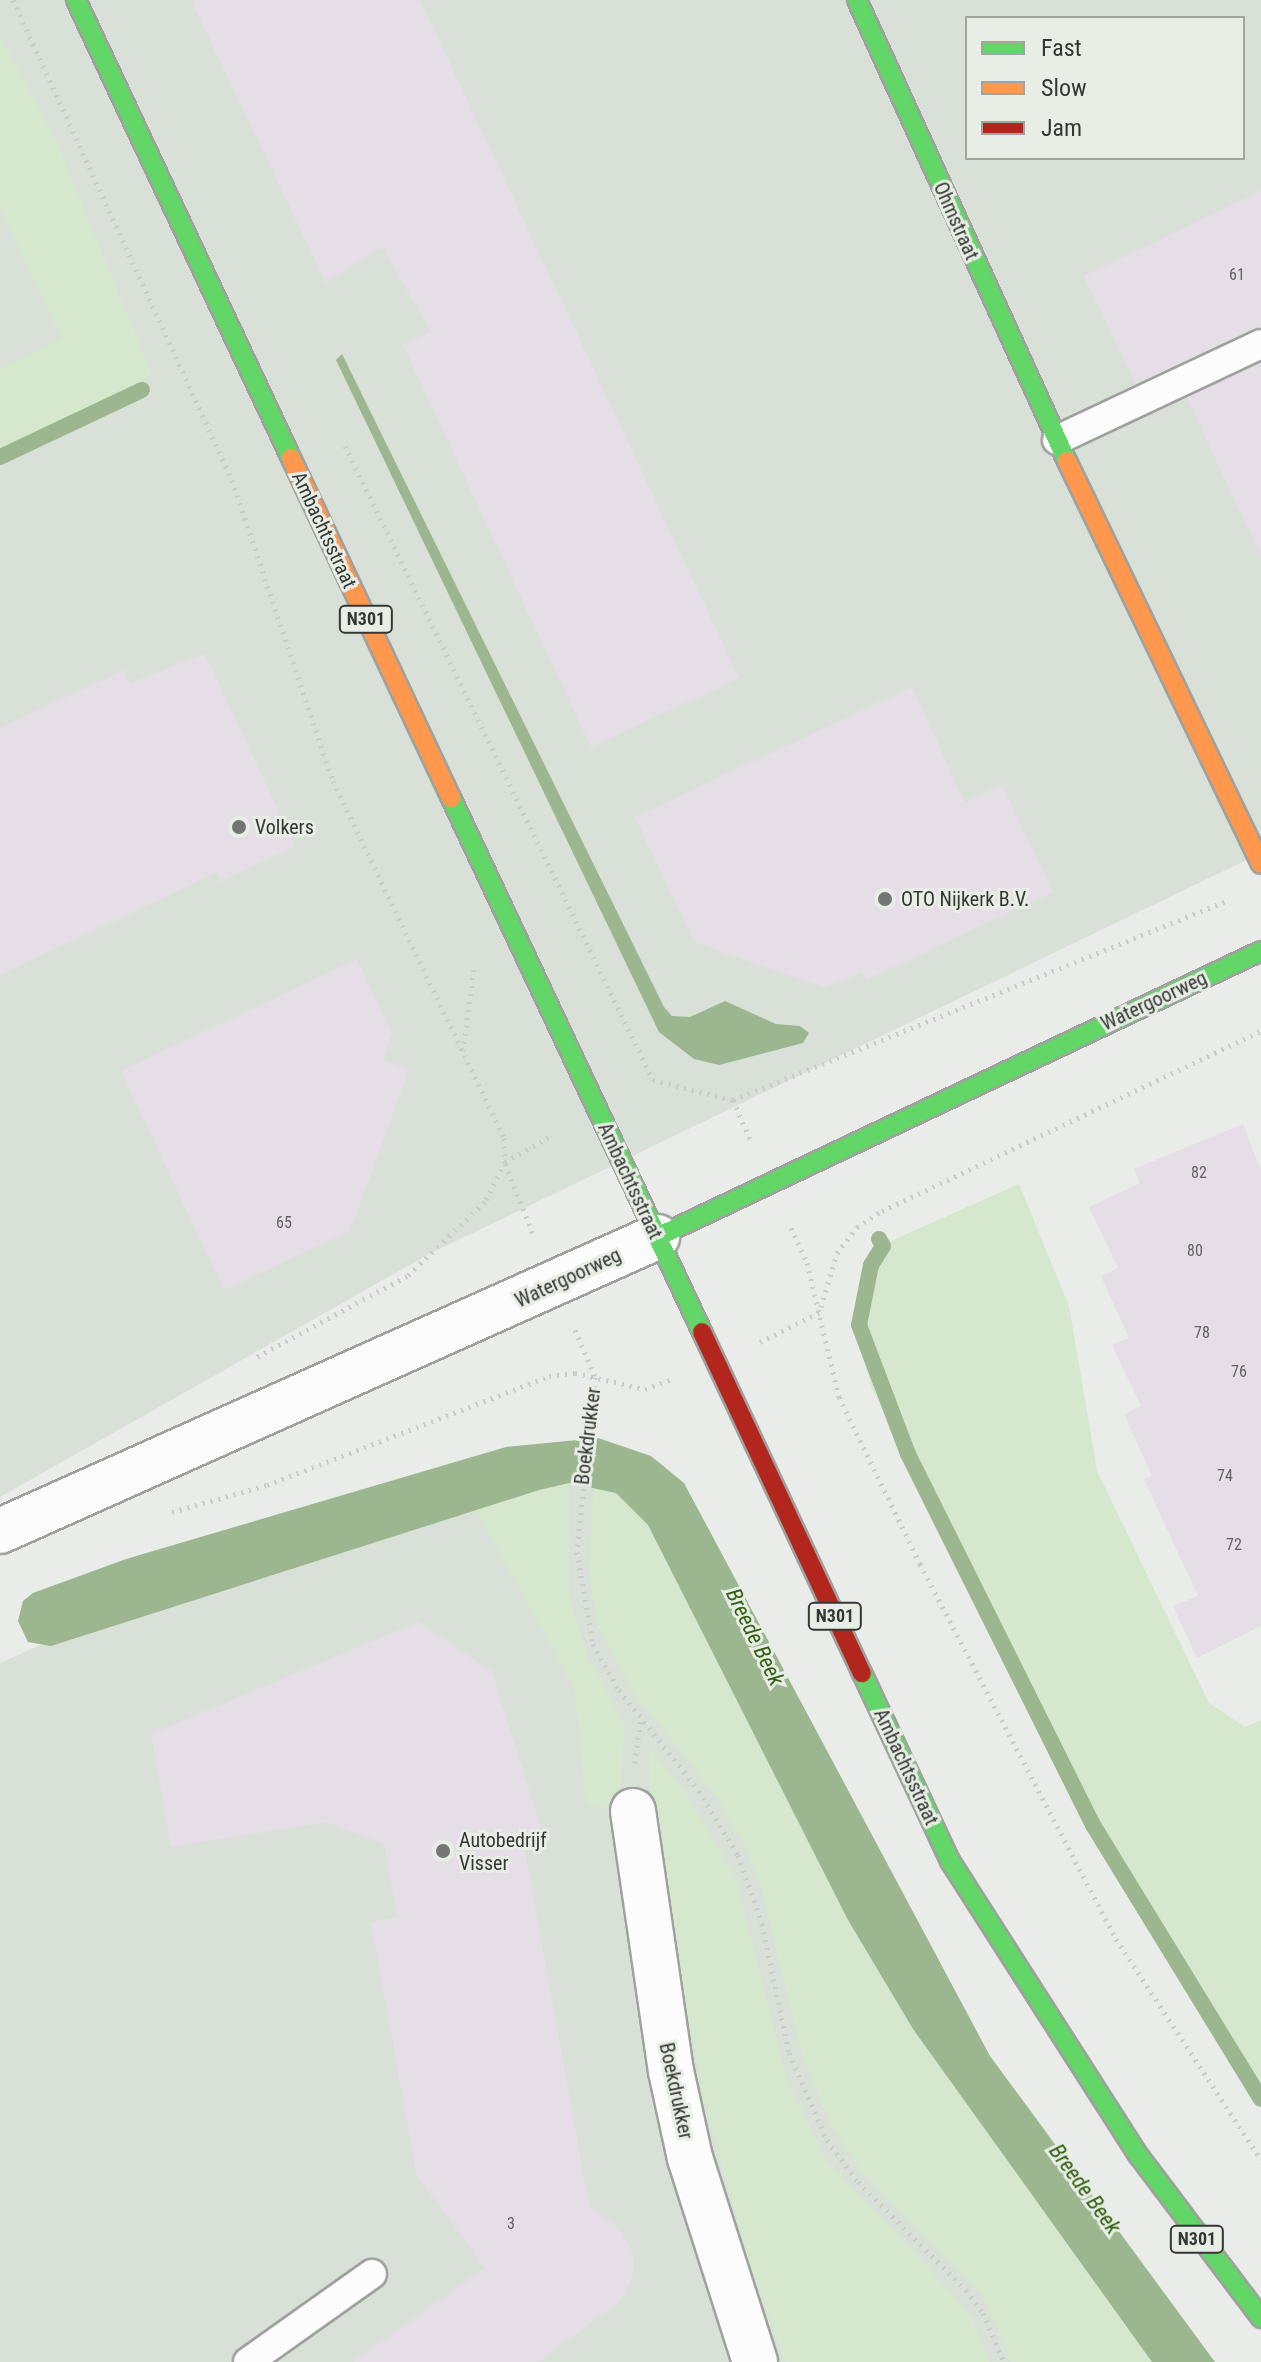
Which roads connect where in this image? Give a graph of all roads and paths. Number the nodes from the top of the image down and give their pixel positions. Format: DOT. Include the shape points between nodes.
graph roads {
  1 [pos="13,0"];
  2 [pos="76,0"];
  3 [pos="857,0"];
  4 [pos="1261,344"];
  5 [pos="338,430"];
  6 [pos="1057,440"];
  7 [pos="1261,864"];
  8 [pos="1232,899"];
  9 [pos="1261,951"];
  10 [pos="1261,1031"];
  11 [pos="657,1237"];
  12 [pos="241,1365"];
  13 [pos="267,1485"];
  14 [pos="0,1531"];
  15 [pos="633,1811"];
  16 [pos="1261,2160"];
  17 [pos="372,2274"];
  18 [pos="1261,2318"];
  19 [pos="741,2357"];
  20 [pos="248,2362"];
  21 [pos="1004,2362"];
  1 -- 12 [label="path" via="232,480 315,735 497,1120 505,1162 497,1183 468,1223 407,1276"];
  2 -- 11 [label="main road, Ambachtsstraat / N301"];
  3 -- 6 [label="main road, Ohmstraat"];
  4 -- 6 [label="lane"];
  5 -- 8 [label="path" via="653,1080 733,1100"];
  6 -- 7 [label="main road, Ohmstraat"];
  9 -- 11 [label="main road, Watergoorweg"];
  10 -- 16 [label="path" via="869,1219 837,1253 820,1312 839,1397 1055,1828 1160,2013"];
  11 -- 14 [label="street, Watergoorweg"];
  11 -- 18 [label="main road, Ambachtsstraat / N301" via="950,1861 1139,2156"];
  13 -- 21 [label="path, Boekdrukker" via="549,1376 595,1377 577,1523 588,1630 640,1720 699,1791 748,1877 789,2053 827,2140 858,2182 966,2290 983,2313"];
  15 -- 19 [label="street, Boekdrukker" via="671,2071"];
  17 -- 20 [label="lane"];
}
